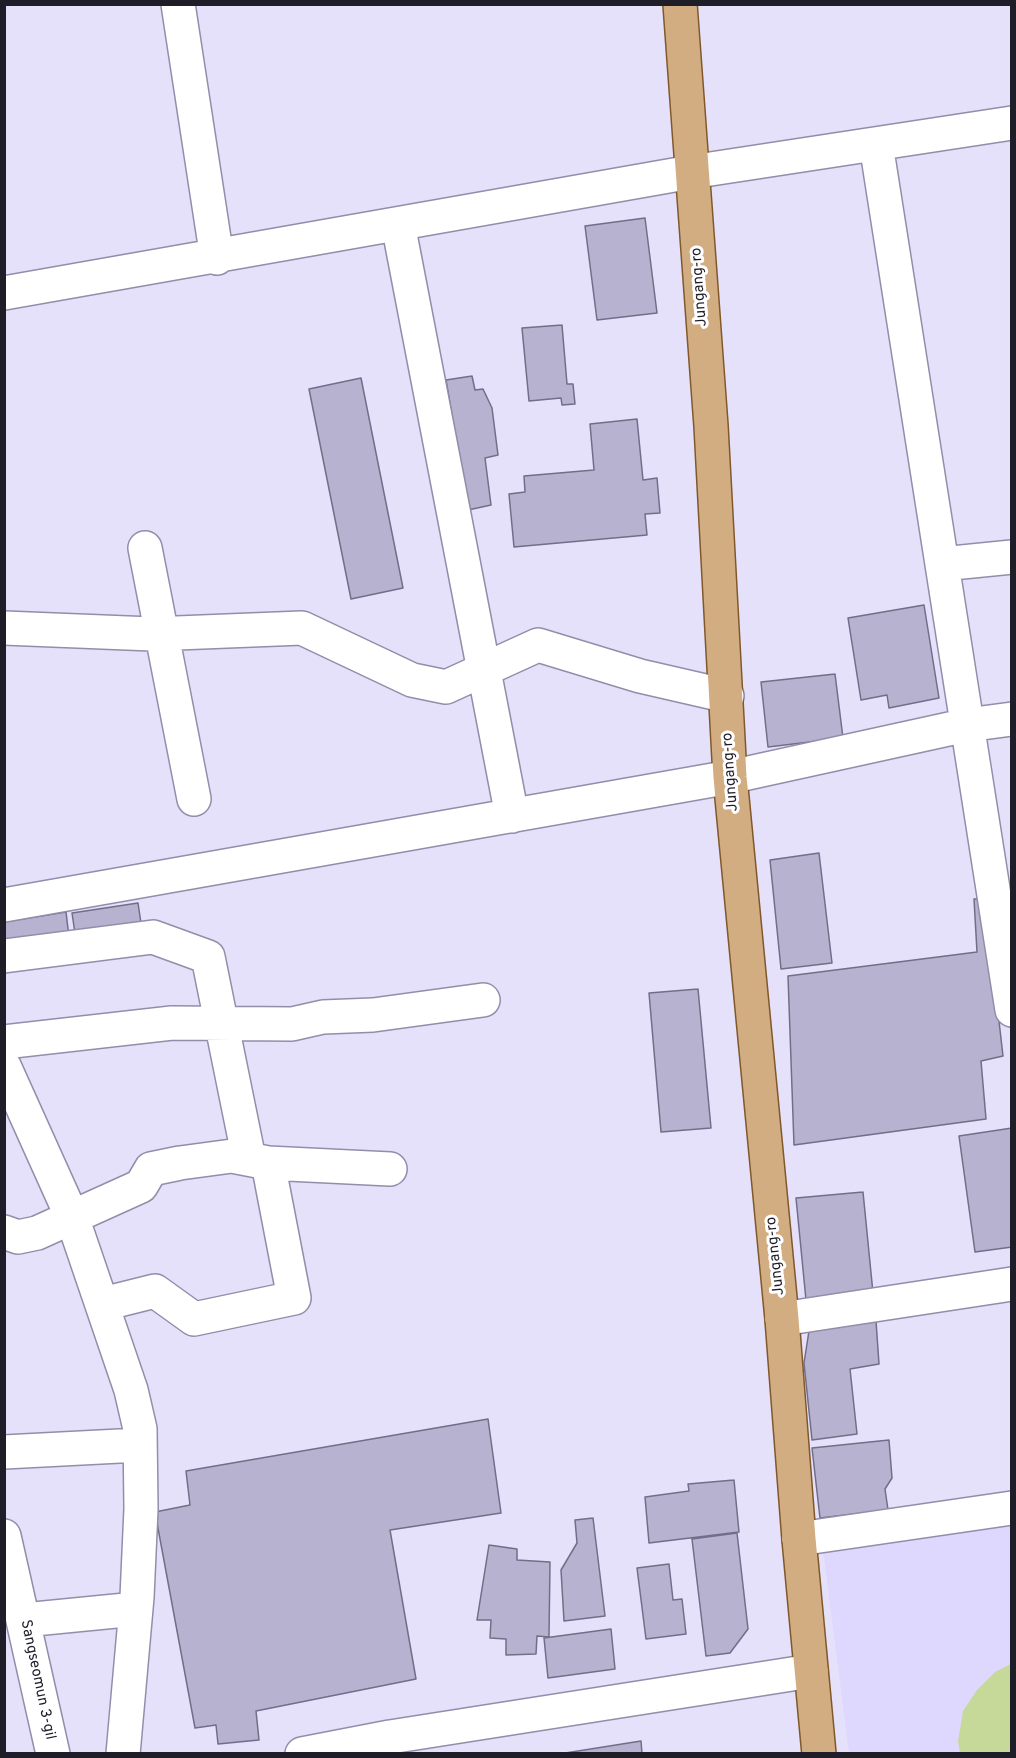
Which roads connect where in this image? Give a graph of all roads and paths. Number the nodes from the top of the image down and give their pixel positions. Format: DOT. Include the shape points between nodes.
graph roads {
  1 [pos="178,4"];
  2 [pos="680,4"];
  3 [pos="1011,123"];
  4 [pos="876,144"];
  5 [pos="691,172"];
  6 [pos="398,224"];
  7 [pos="217,258"];
  8 [pos="4,293"];
  9 [pos="145,548"];
  10 [pos="1011,557"];
  11 [pos="942,564"];
  12 [pos="4,628"];
  13 [pos="160,633"];
  14 [pos="484,671"];
  15 [pos="727,696"];
  16 [pos="1011,719"];
  17 [pos="967,725"];
  18 [pos="730,777"];
  19 [pos="194,799"];
  20 [pos="513,816"];
  21 [pos="1002,880"];
  22 [pos="4,905"];
  23 [pos="4,956"];
  24 [pos="483,1000"];
  25 [pos="1011,1010"];
  26 [pos="221,1022"];
  27 [pos="4,1042"];
  28 [pos="4,1066"];
  29 [pos="258,1161"];
  30 [pos="390,1169"];
  31 [pos="72,1217"];
  32 [pos="4,1232"];
  33 [pos="1011,1284"];
  34 [pos="103,1304"];
  35 [pos="782,1318"];
  36 [pos="140,1445"];
  37 [pos="4,1452"];
  38 [pos="1011,1508"];
  39 [pos="4,1536"];
  40 [pos="799,1539"];
  41 [pos="136,1609"];
  42 [pos="24,1620"];
  43 [pos="811,1671"];
  44 [pos="412,1744"];
  45 [pos="53,1754"];
  46 [pos="123,1754"];
  47 [pos="302,1754"];
  48 [pos="819,1754"];
  1 -- 7 [label="street"];
  2 -- 5 [label="main road, Jungang-ro"];
  3 -- 4 [label="street"];
  4 -- 5 [label="street"];
  4 -- 11 [label="street"];
  5 -- 6 [label="street"];
  5 -- 15 [label="main road, Jungang-ro"];
  6 -- 7 [label="street"];
  6 -- 14 [label="street"];
  7 -- 8 [label="street"];
  9 -- 13 [label="street"];
  10 -- 11 [label="street"];
  11 -- 17 [label="street"];
  12 -- 13 [label="street"];
  13 -- 14 [label="street" via="302,628 412,680 446,687"];
  13 -- 19 [label="street"];
  14 -- 15 [label="street" via="538,645 640,676"];
  14 -- 20 [label="street"];
  15 -- 18 [label="main road, Jungang-ro"];
  16 -- 17 [label="street"];
  17 -- 18 [label="street"];
  17 -- 21 [label="street"];
  18 -- 20 [label="street"];
  18 -- 35 [label="main road, Jungang-ro"];
  20 -- 22 [label="street"];
  21 -- 25 [label="street"];
  23 -- 26 [label="street" via="153,937 208,957"];
  24 -- 26 [label="street" via="373,1015 322,1017 292,1024"];
  26 -- 27 [label="street" via="172,1023"];
  26 -- 29 [label="street"];
  28 -- 31 [label="street"];
  29 -- 30 [label="street"];
  29 -- 31 [label="street" via="232,1156 151,1169 141,1186"];
  29 -- 34 [label="street" via="294,1298 194,1319 155,1291"];
  31 -- 32 [label="street" via="28,1235 18,1237"];
  31 -- 34 [label="street"];
  33 -- 35 [label="street"];
  34 -- 36 [label="street" via="131,1390"];
  35 -- 40 [label="main road, Jungang-ro"];
  36 -- 37 [label="street"];
  36 -- 41 [label="street"];
  38 -- 40 [label="street"];
  39 -- 42 [label="street, Sangseomun 3-gil"];
  40 -- 43 [label="main road, Jungang-ro"];
  41 -- 42 [label="street"];
  41 -- 46 [label="street"];
  42 -- 45 [label="street, Sangseomun 3-gil"];
  43 -- 44 [label="street"];
  43 -- 48 [label="main road, Jungang-ro"];
  44 -- 47 [label="street"];
}
